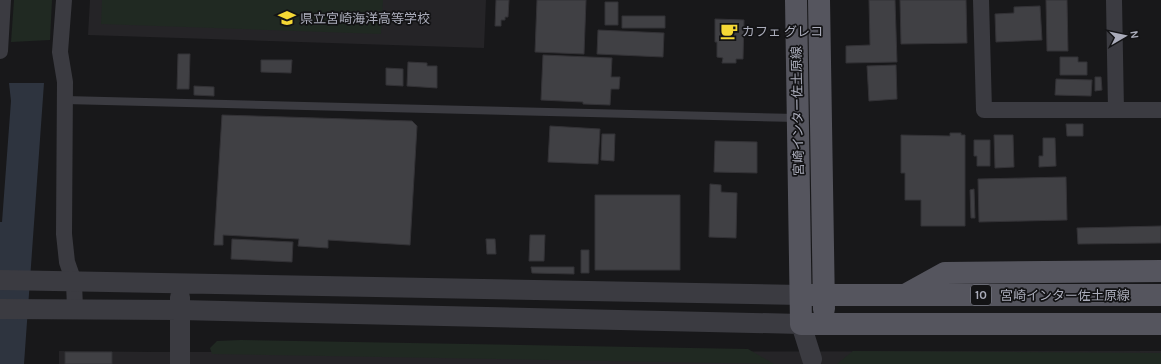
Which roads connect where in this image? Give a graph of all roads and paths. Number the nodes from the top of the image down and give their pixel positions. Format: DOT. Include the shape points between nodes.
graph roads {
  1 [pos="3,0"];
  2 [pos="64,0"];
  3 [pos="796,0"];
  4 [pos="819,0"];
  5 [pos="981,0"];
  6 [pos="1114,0"];
  7 [pos="0,51"];
  8 [pos="65,100"];
  9 [pos="1116,110"];
  10 [pos="1161,110"];
  11 [pos="798,118"];
  12 [pos="1161,271"];
  13 [pos="0,280"];
  14 [pos="74,282"];
  15 [pos="180,283"];
  16 [pos="801,295"];
  17 [pos="824,295"];
  18 [pos="906,295"];
  19 [pos="1161,295"];
  20 [pos="0,309"];
  21 [pos="74,309"];
  22 [pos="180,310"];
  23 [pos="801,324"];
  24 [pos="1161,324"];
  25 [pos="825,325"];
  26 [pos="812,362"];
  27 [pos="180,364"];
  1 -- 7 [label="street"];
  2 -- 8 [label="street" via="60,52"];
  3 -- 11 [label="main road, 宮崎インター佐土原線"];
  4 -- 17 [label="main road, 宮崎インター佐土原線"];
  5 -- 9 [label="street" via="984,110"];
  6 -- 9 [label="street"];
  8 -- 11 [label="lane"];
  8 -- 14 [label="street" via="64,234 67,262"];
  9 -- 10 [label="street"];
  11 -- 16 [label="main road, 宮崎インター佐土原線"];
  12 -- 18 [label="main road" via="945,273"];
  13 -- 14 [label="street"];
  14 -- 15 [label="street"];
  14 -- 21 [label="street"];
  15 -- 16 [label="street"];
  15 -- 22 [label="street"];
  16 -- 17 [label="main road, 宮崎インター佐土原線 / 10"];
  16 -- 23 [label="main road, 宮崎インター佐土原線"];
  17 -- 18 [label="main road, 宮崎インター佐土原線 / 10"];
  17 -- 25 [label="main road, 宮崎インター佐土原線"];
  18 -- 19 [label="main road, 宮崎インター佐土原線 / 10"];
  20 -- 21 [label="street"];
  21 -- 22 [label="street"];
  22 -- 23 [label="street"];
  22 -- 27 [label="street"];
  23 -- 25 [label="main road"];
  23 -- 26 [label="street"];
  24 -- 25 [label="main road"];
  25 -- 26 [label="street"];
}
